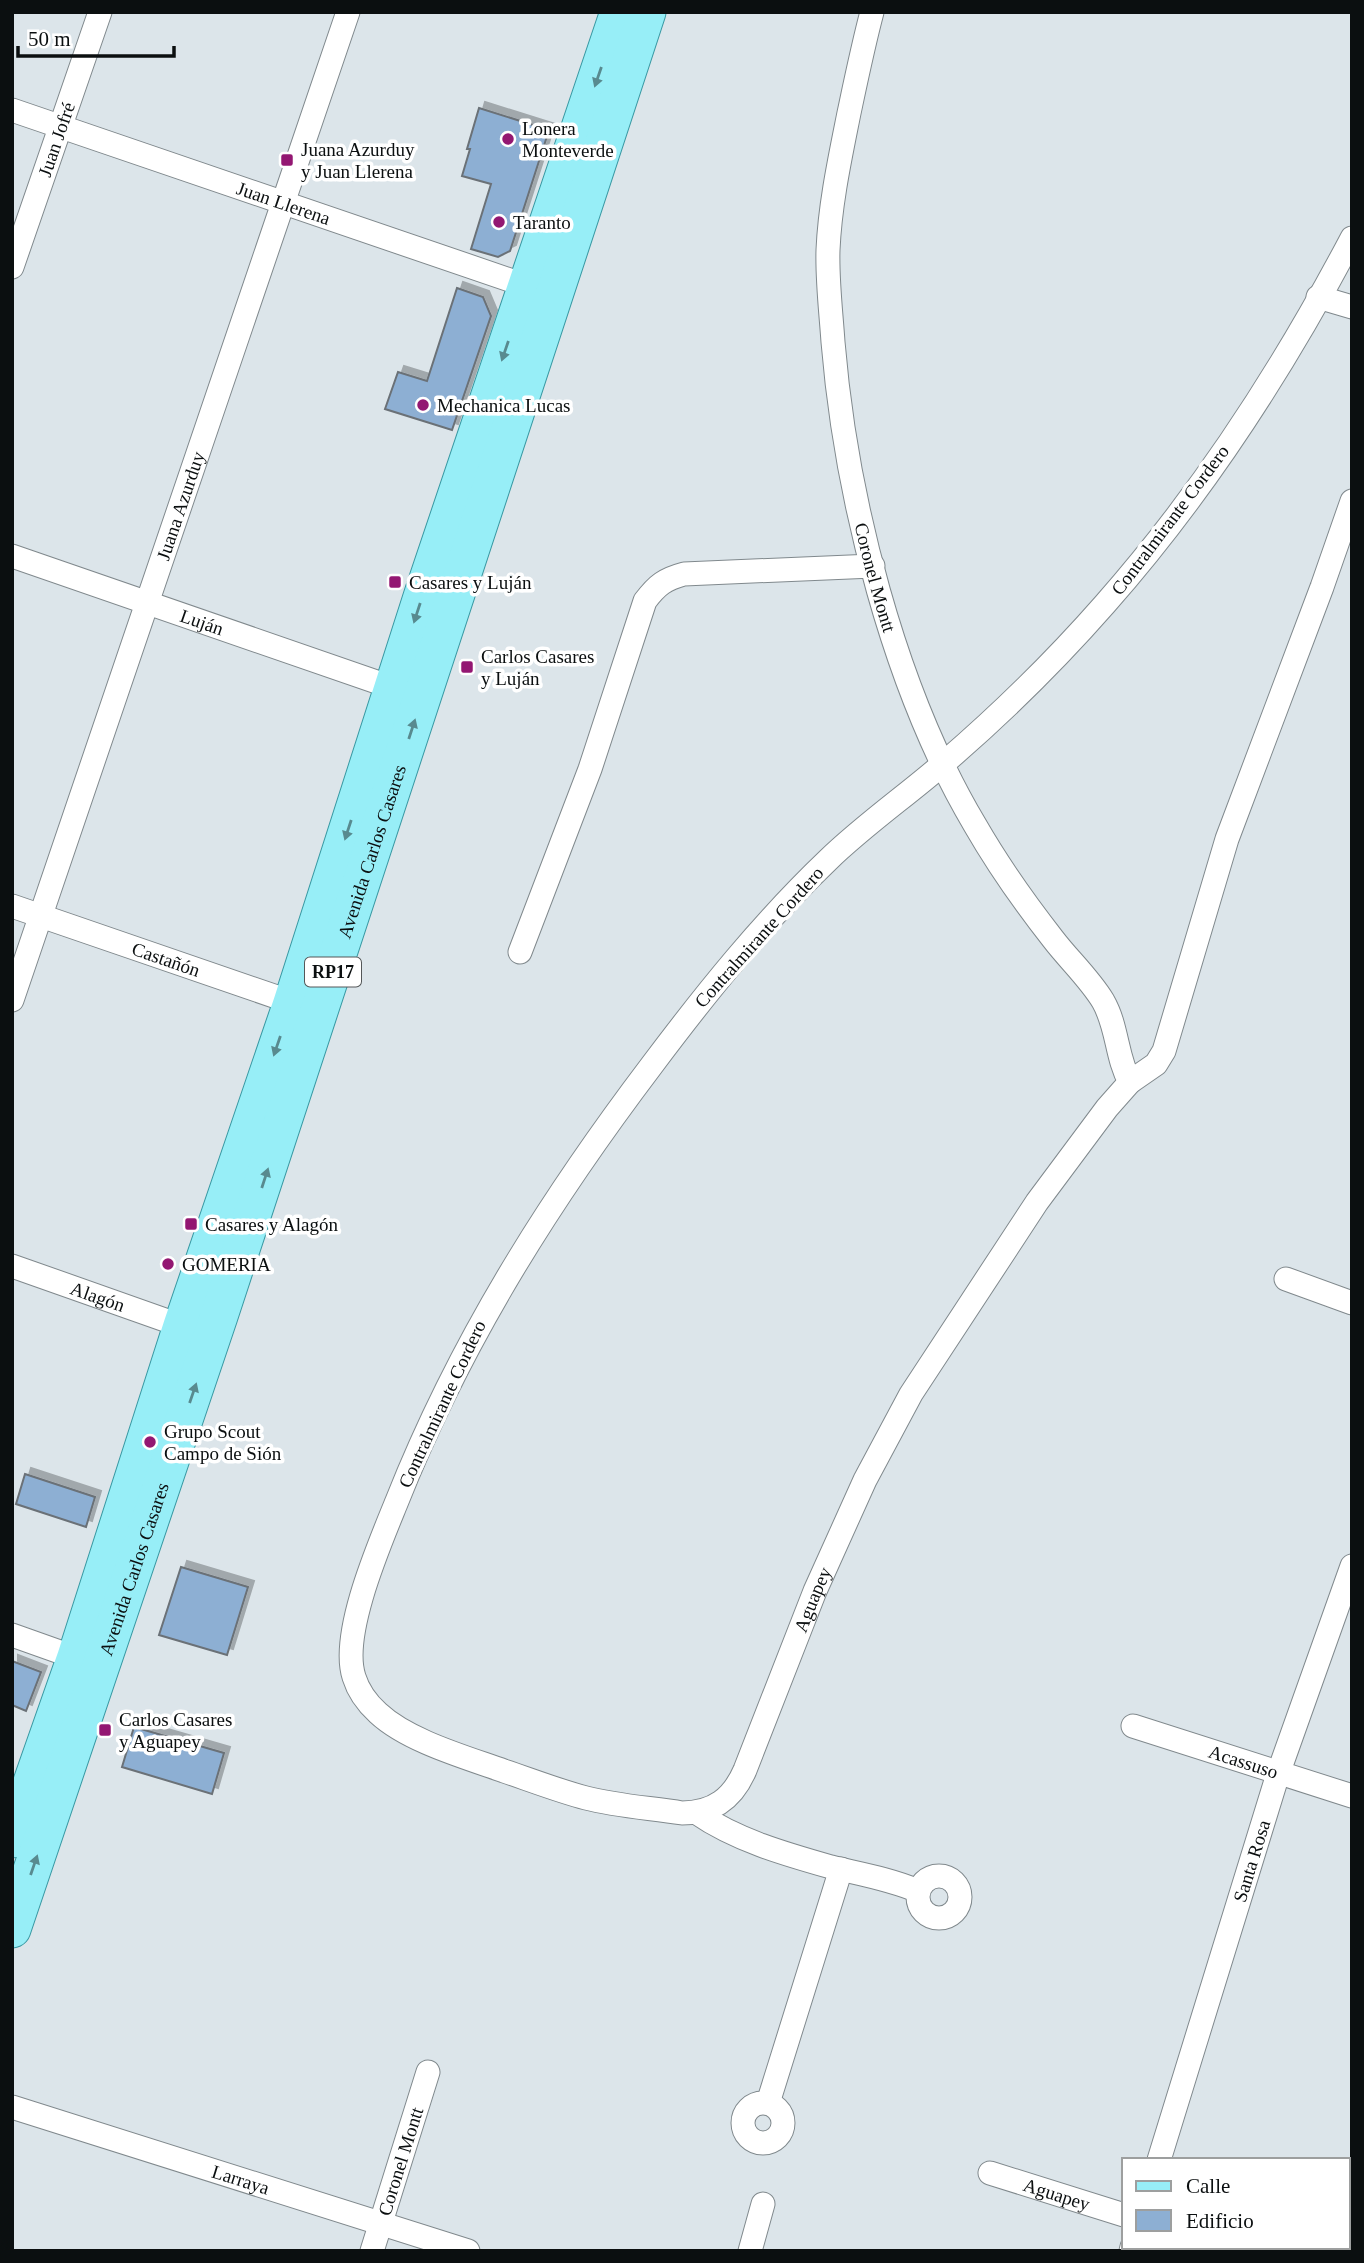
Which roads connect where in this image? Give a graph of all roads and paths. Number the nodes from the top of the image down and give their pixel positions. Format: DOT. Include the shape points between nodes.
graph roads {
  1 [pos="100,12"];
  2 [pos="348,12"];
  3 [pos="620,12"];
  4 [pos="647,12"];
  5 [pos="872,12"];
  6 [pos="12,110"];
  7 [pos="61,127"];
  8 [pos="282,201"];
  9 [pos="1352,238"];
  10 [pos="12,267"];
  11 [pos="542,291"];
  12 [pos="1318,297"];
  13 [pos="1352,307"];
  14 [pos="1352,501"];
  15 [pos="12,556"];
  16 [pos="873,566"];
  17 [pos="148,602"];
  18 [pos="394,688"];
  19 [pos="942,764"];
  20 [pos="12,906"];
  21 [pos="41,916"];
  22 [pos="520,952"];
  23 [pos="12,1000"];
  24 [pos="306,1007"];
  25 [pos="1130,1083"];
  26 [pos="12,1266"];
  27 [pos="1286,1279"];
  28 [pos="1352,1303"];
  29 [pos="182,1326"];
  30 [pos="1352,1566"];
  31 [pos="12,1635"];
  32 [pos="88,1662"];
  33 [pos="365,1699"];
  34 [pos="1133,1726"];
  35 [pos="1278,1774"];
  36 [pos="1352,1796"];
  37 [pos="697,1813"];
  38 [pos="12,1839"];
  39 [pos="841,1869"];
  40 [pos="918,1891"];
  41 [pos="12,1929"];
  42 [pos="428,2072"];
  43 [pos="768,2103"];
  44 [pos="12,2107"];
  45 [pos="1160,2158"];
  46 [pos="990,2173"];
  47 [pos="763,2204"];
  48 [pos="1122,2214"];
  49 [pos="381,2222"];
  50 [pos="372,2251"];
  51 [pos="468,2251"];
  52 [pos="750,2251"];
  1 -- 7 [label="street, Juan Jofré"];
  2 -- 8 [label="street, Juana Azurduy"];
  3 -- 11 [label="main road, Avenida Carlos Casares / RP17, one-way"];
  4 -- 11 [label="main road, Avenida Carlos Casares / RP17"];
  5 -- 16 [label="street, Coronel Montt" via="835,178 828,251 836,382"];
  6 -- 7 [label="street, Juan Llerena"];
  7 -- 8 [label="street, Juan Llerena"];
  7 -- 10 [label="street, Juan Jofré"];
  8 -- 11 [label="street, Juan Llerena"];
  8 -- 17 [label="street, Juana Azurduy"];
  9 -- 12 [label="street, Contralmirante Cordero"];
  11 -- 18 [label="main road, Avenida Carlos Casares / RP17, one-way"];
  24 -- 11 [label="main road, Avenida Carlos Casares / RP17, one-way"];
  12 -- 13 [label="street"];
  12 -- 19 [label="street, Contralmirante Cordero" via="1264,391 1156,545 1059,654"];
  14 -- 25 [label="street, Aguapey" via="1227,839 1164,1051 1156,1064"];
  15 -- 17 [label="street, Luján"];
  16 -- 19 [label="street, Coronel Montt" via="896,645"];
  16 -- 22 [label="street" via="684,574 656,586 645,601 590,769"];
  17 -- 18 [label="street, Luján"];
  17 -- 21 [label="street, Juana Azurduy"];
  18 -- 24 [label="main road, Avenida Carlos Casares / RP17, one-way"];
  19 -- 25 [label="street, Coronel Montt" via="1020,897 1095,988 1113,1023"];
  19 -- 33 [label="street, Contralmirante Cordero" via="830,858 765,924 628,1097 494,1297 418,1446 376,1553 353,1632 350,1660"];
  20 -- 21 [label="street, Castañón"];
  21 -- 23 [label="street, Juana Azurduy"];
  21 -- 24 [label="street, Castañón"];
  24 -- 29 [label="main road, Avenida Carlos Casares / RP17, one-way"];
  32 -- 24 [label="main road, Avenida Carlos Casares / RP17, one-way"];
  25 -- 37 [label="street, Aguapey" via="1037,1202 911,1394 864,1480 815,1591 738,1786 729,1798"];
  26 -- 29 [label="street, Alagón"];
  27 -- 28 [label="street"];
  29 -- 32 [label="main road, Avenida Carlos Casares / RP17"];
  30 -- 35 [label="street, Santa Rosa"];
  31 -- 32 [label="street"];
  32 -- 38 [label="main road, Avenida Carlos Casares / RP17"];
  41 -- 32 [label="main road, Avenida Carlos Casares / RP17, one-way"];
  33 -- 37 [label="street, Aguapey" via="390,1722 416,1736 524,1778 589,1799"];
  34 -- 35 [label="street, Acassuso"];
  35 -- 36 [label="street, Acassuso"];
  35 -- 45 [label="street, Santa Rosa"];
  37 -- 39 [label="street" via="743,1839"];
  39 -- 40 [label="street"];
  39 -- 43 [label="street"];
  42 -- 49 [label="street, Coronel Montt"];
  44 -- 49 [label="street, Larraya"];
  46 -- 48 [label="street, Aguapey"];
  47 -- 52 [label="street"];
  49 -- 50 [label="street, Coronel Montt"];
  49 -- 51 [label="street, Larraya"];
}
